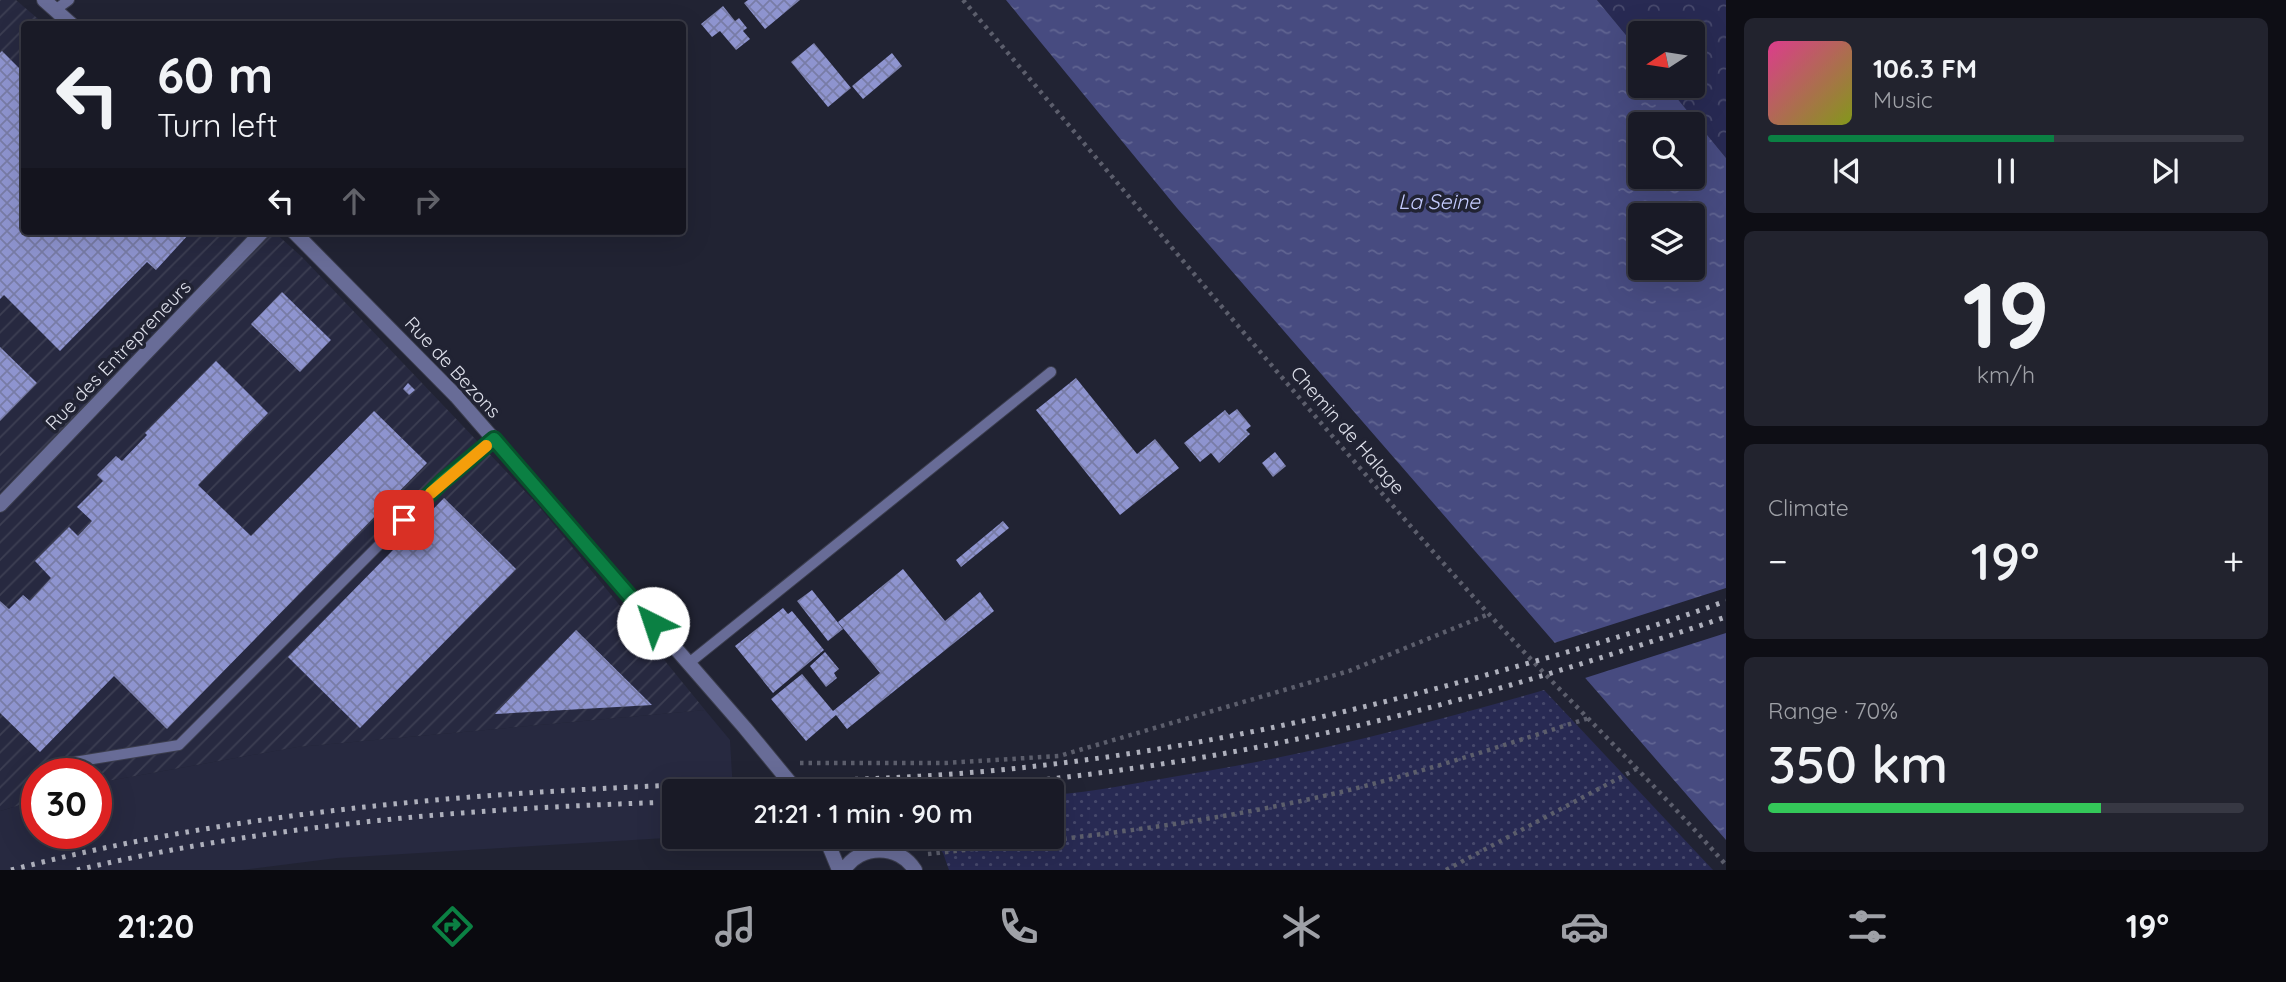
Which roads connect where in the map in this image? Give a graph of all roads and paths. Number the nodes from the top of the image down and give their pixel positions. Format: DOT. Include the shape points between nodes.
graph roads {
  1 [pos="69,0"];
  2 [pos="963,0"];
  3 [pos="49,5"];
  4 [pos="68,21"];
  5 [pos="259,235"];
  6 [pos="297,235"];
  7 [pos="1051,372"];
  8 [pos="494,439"];
  9 [pos="0,505"];
  10 [pos="1489,614"];
  11 [pos="689,663"];
  12 [pos="1590,718"];
  13 [pos="99,758"];
  14 [pos="774,762"];
  15 [pos="1639,768"];
  16 [pos="787,779"];
  17 [pos="831,849"];
  18 [pos="877,850"];
  19 [pos="902,856"];
  20 [pos="1726,865"];
  21 [pos="841,870"];
  22 [pos="915,870"];
  23 [pos="1446,870"];
  1 -- 3 [label="lane"];
  2 -- 10 [label="path, Chemin de Halage"];
  3 -- 4 [label="street"];
  5 -- 9 [label="street, Rue des Entrepreneurs"];
  6 -- 8 [label="street, Rue de Bezons"];
  7 -- 11 [label="lane"];
  8 -- 11 [label="street, Rue de Bezons"];
  8 -- 13 [label="lane" via="442,482 179,745"];
  10 -- 12 [label="path, Chemin de Halage"];
  10 -- 14 [label="path" via="1349,671 1059,756 946,763"];
  11 -- 14 [label="street, Rue de Bezons"];
  12 -- 15 [label="path, Chemin de Halage"];
  12 -- 19 [label="path" via="1436,767 1310,799 1097,836"];
  14 -- 16 [label="street, Rue de Bezons"];
  15 -- 20 [label="path, Chemin de Halage"];
  15 -- 23 [label="path"];
  17 -- 21 [label="street"];
  18 -- 19 [label="street"];
  18 -- 21 [label="street" via="855,858"];
  19 -- 22 [label="street"];
}
